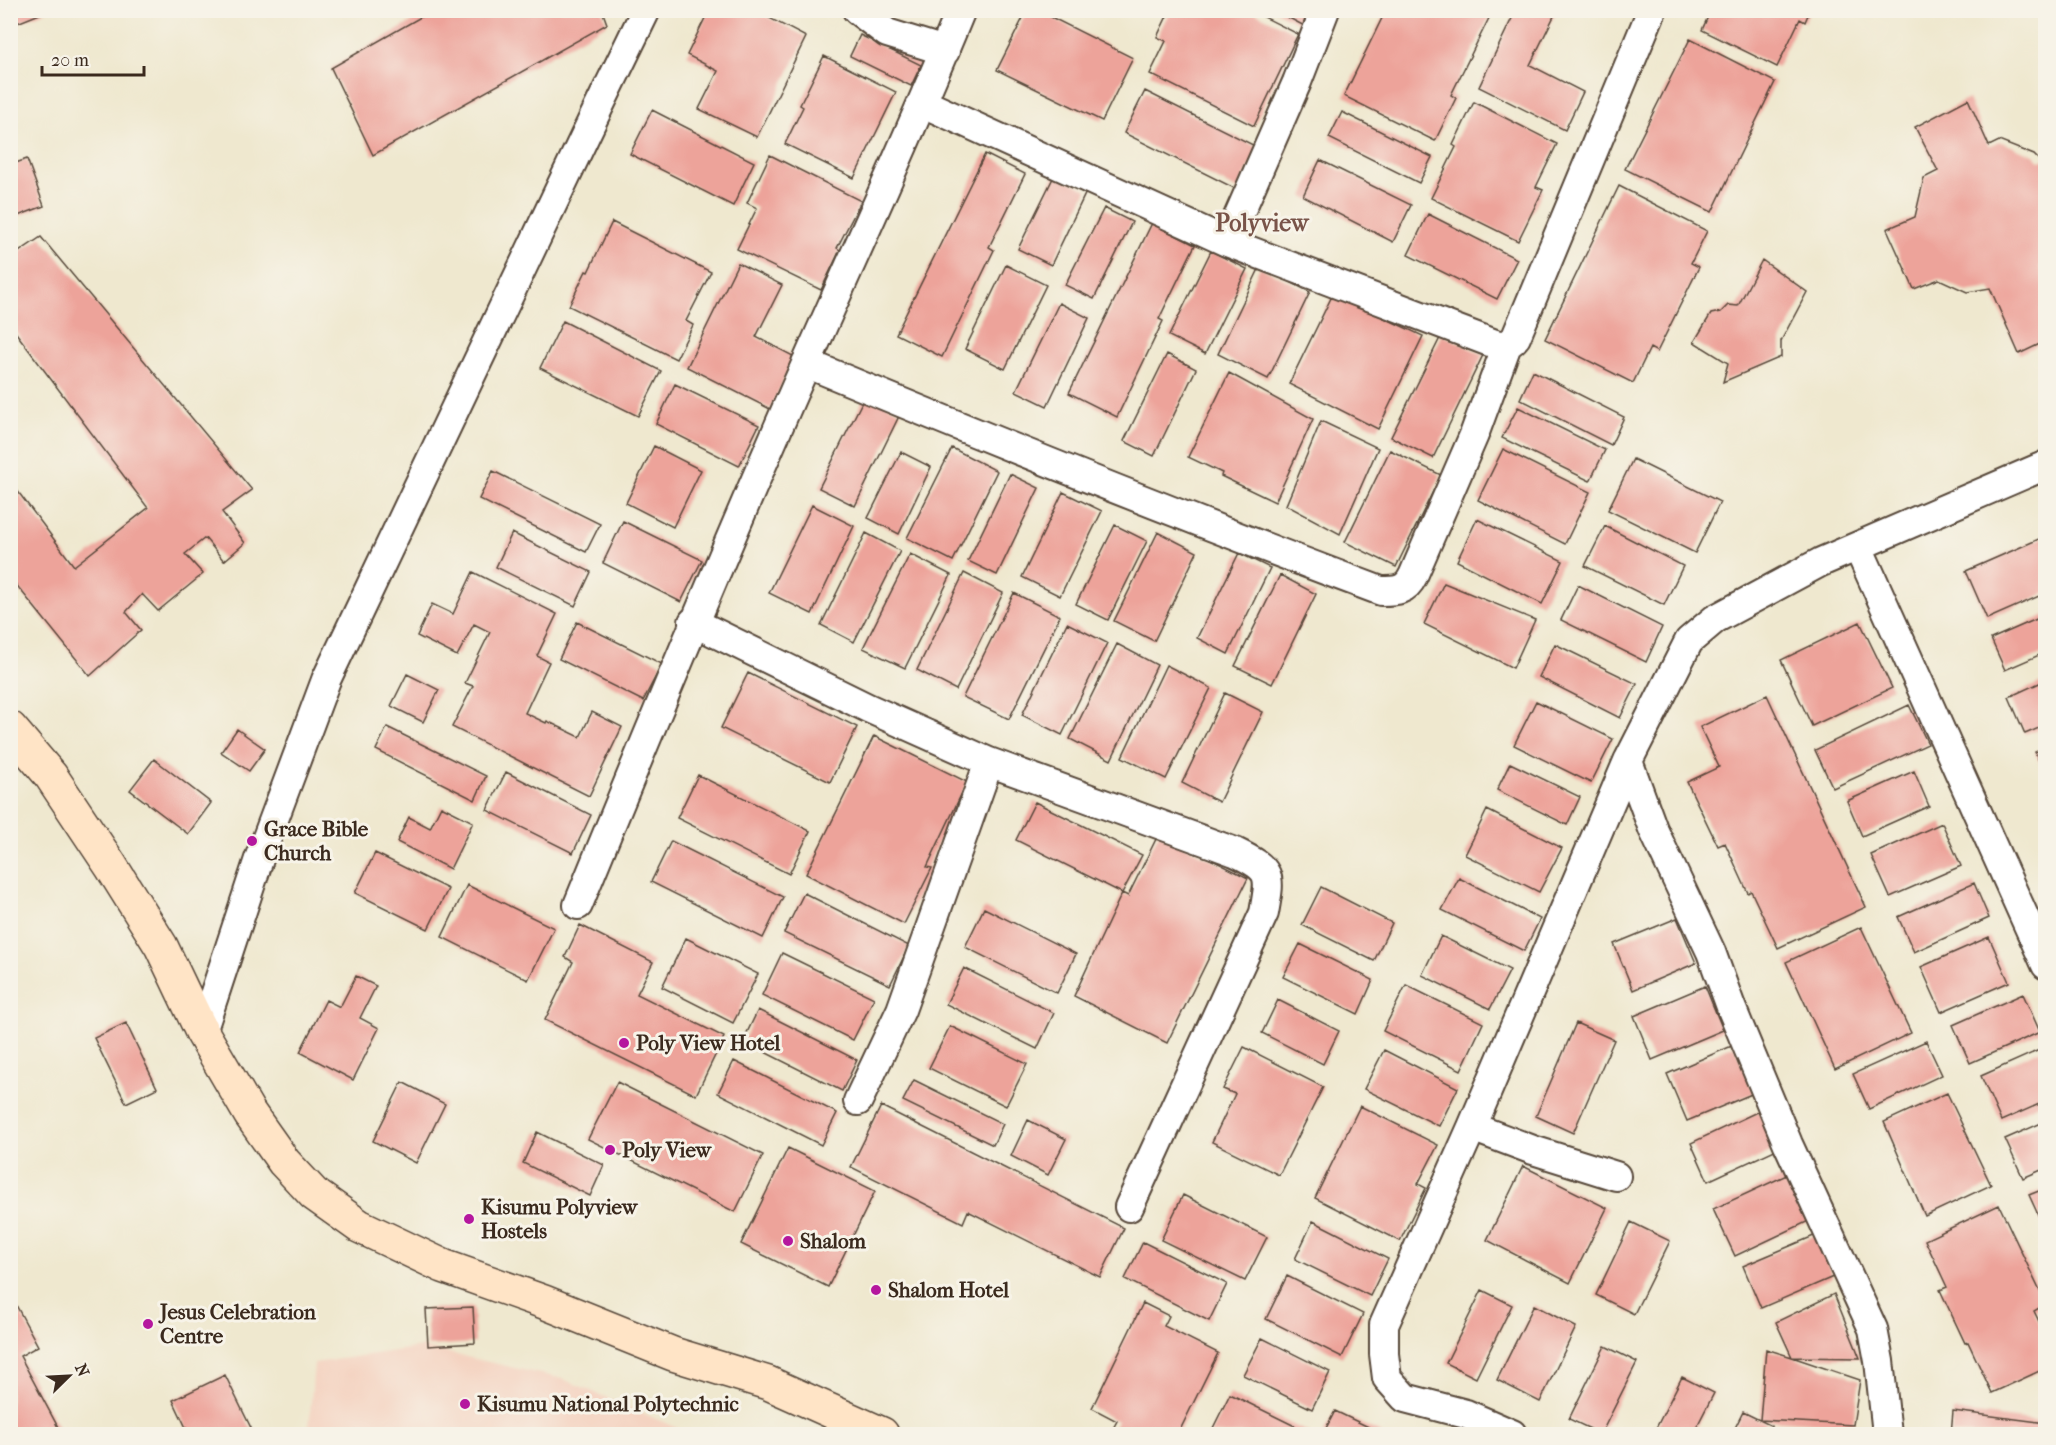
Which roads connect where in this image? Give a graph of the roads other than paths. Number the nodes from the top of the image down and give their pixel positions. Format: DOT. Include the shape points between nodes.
graph roads {
  1 [pos="646,10"];
  2 [pos="857,10"];
  3 [pos="961,10"];
  4 [pos="1325,10"];
  5 [pos="1652,10"];
  6 [pos="945,51"];
  7 [pos="923,103"];
  8 [pos="1227,242"];
  9 [pos="1507,345"];
  10 [pos="806,363"];
  11 [pos="2046,465"];
  12 [pos="1858,547"];
  13 [pos="693,622"];
  14 [pos="10,728"];
  15 [pos="1628,760"];
  16 [pos="989,762"];
  17 [pos="578,905"];
  18 [pos="2046,965"];
  19 [pos="202,1032"];
  20 [pos="858,1101"];
  21 [pos="1472,1126"];
  22 [pos="1616,1176"];
  23 [pos="1129,1207"];
  24 [pos="882,1434"];
  25 [pos="1512,1434"];
  26 [pos="1887,1434"];
  1 -- 19 [label="street" via="326,680 259,859"];
  2 -- 6 [label="street" via="887,33"];
  3 -- 6 [label="street"];
  4 -- 8 [label="street"];
  5 -- 9 [label="street" via="1516,337"];
  6 -- 7 [label="street"];
  7 -- 8 [label="street"];
  7 -- 10 [label="street"];
  8 -- 9 [label="street" via="1495,344"];
  9 -- 10 [label="street" via="1474,435 1413,576 1409,584 1394,591 1382,591 1253,543"];
  10 -- 13 [label="street"];
  11 -- 12 [label="street"];
  12 -- 15 [label="street" via="1821,562 1715,619 1689,641"];
  12 -- 18 [label="street"];
  13 -- 16 [label="street"];
  13 -- 17 [label="street"];
  14 -- 19 [label="street" via="51,776 111,866 161,946"];
  15 -- 21 [label="street"];
  15 -- 26 [label="street" via="1653,829 1711,952 1788,1144 1873,1329"];
  16 -- 20 [label="street" via="901,1010"];
  16 -- 23 [label="street" via="1235,852 1257,862 1266,873 1269,885 1264,913"];
  19 -- 24 [label="street" via="250,1114 284,1162 314,1194 359,1226 442,1266 674,1354 768,1383"];
  21 -- 22 [label="street" via="1543,1154"];
  21 -- 25 [label="street" via="1384,1325 1387,1378 1405,1398 1466,1414"];
}
